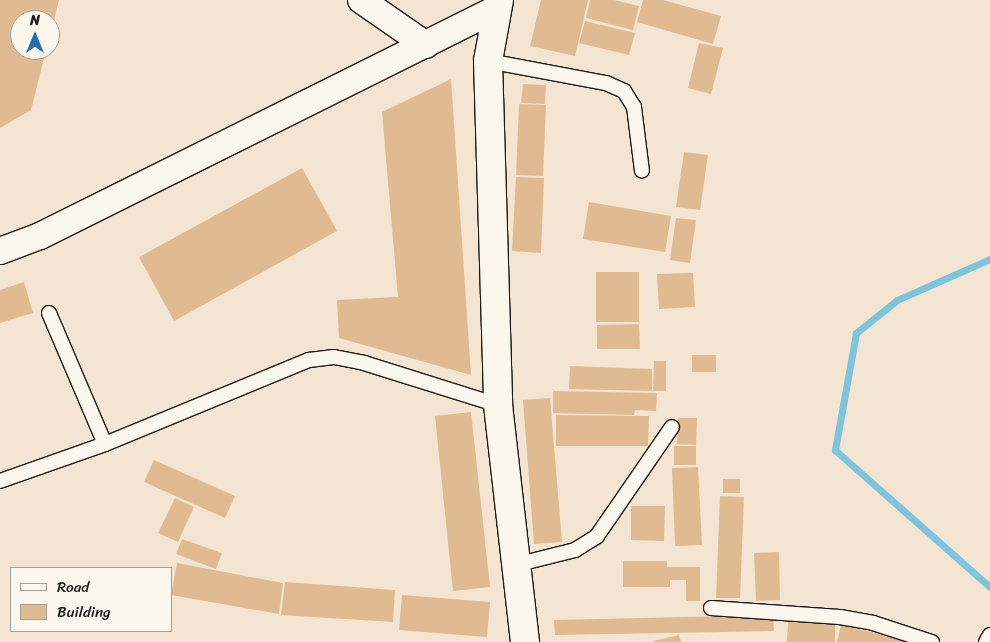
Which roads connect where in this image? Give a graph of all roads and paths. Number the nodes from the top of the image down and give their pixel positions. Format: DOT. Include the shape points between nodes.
graph roads {
  1 [pos="361,0"];
  2 [pos="498,4"];
  3 [pos="426,45"];
  4 [pos="488,61"];
  5 [pos="642,171"];
  6 [pos="0,250"];
  7 [pos="48,312"];
  8 [pos="498,406"];
  9 [pos="672,427"];
  10 [pos="105,444"];
  11 [pos="0,481"];
  12 [pos="515,564"];
  13 [pos="711,608"];
  14 [pos="990,635"];
  15 [pos="526,642"];
  16 [pos="932,642"];
  17 [pos="986,642"];
  1 -- 3 [label="street"];
  2 -- 3 [label="street"];
  2 -- 4 [label="main road"];
  3 -- 6 [label="street" via="40,236"];
  4 -- 5 [label="lane" via="606,82 624,91 634,107"];
  4 -- 8 [label="main road"];
  7 -- 10 [label="lane"];
  8 -- 10 [label="lane" via="364,362 334,357 309,360"];
  8 -- 12 [label="main road"];
  9 -- 12 [label="lane" via="597,536 575,550"];
  10 -- 11 [label="lane"];
  12 -- 15 [label="main road"];
  13 -- 16 [label="lane" via="840,616"];
  14 -- 17 [label="lane"];
}
